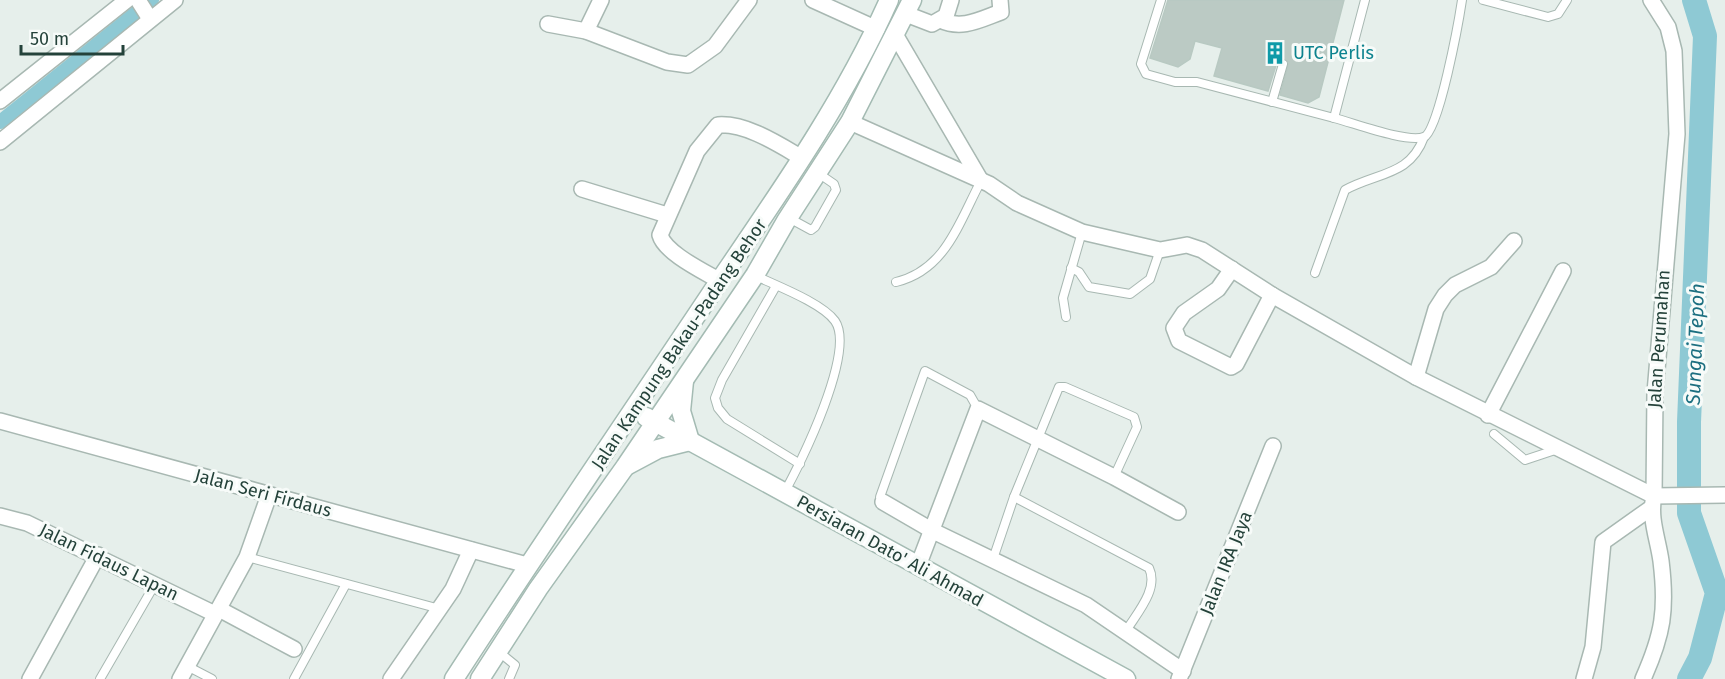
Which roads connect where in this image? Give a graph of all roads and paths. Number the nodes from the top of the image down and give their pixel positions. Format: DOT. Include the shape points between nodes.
graph roads {
  1 [pos="127,0"];
  2 [pos="138,0"];
  3 [pos="175,0"];
  4 [pos="601,0"];
  5 [pos="749,0"];
  6 [pos="813,0"];
  7 [pos="890,0"];
  8 [pos="951,0"];
  9 [pos="1000,0"];
  10 [pos="1161,0"];
  11 [pos="1365,0"];
  12 [pos="1462,0"];
  13 [pos="1483,0"];
  14 [pos="1567,0"];
  15 [pos="1651,0"];
  16 [pos="909,7"];
  17 [pos="149,18"];
  18 [pos="940,20"];
  19 [pos="548,24"];
  20 [pos="876,29"];
  21 [pos="585,31"];
  22 [pos="896,36"];
  23 [pos="1283,64"];
  24 [pos="0,101"];
  25 [pos="1272,102"];
  26 [pos="1334,118"];
  27 [pos="850,122"];
  28 [pos="1424,137"];
  29 [pos="0,142"];
  30 [pos="802,158"];
  31 [pos="816,172"];
  32 [pos="981,181"];
  33 [pos="582,189"];
  34 [pos="667,215"];
  35 [pos="788,217"];
  36 [pos="1082,232"];
  37 [pos="1514,241"];
  38 [pos="1160,250"];
  39 [pos="1071,268"];
  40 [pos="1232,269"];
  41 [pos="1563,271"];
  42 [pos="1315,273"];
  43 [pos="755,275"];
  44 [pos="720,281"];
  45 [pos="896,282"];
  46 [pos="776,286"];
  47 [pos="1272,295"];
  48 [pos="1066,317"];
  49 [pos="685,376"];
  50 [pos="1416,377"];
  51 [pos="978,409"];
  52 [pos="634,411"];
  53 [pos="1488,415"];
  54 [pos="0,421"];
  55 [pos="656,422"];
  56 [pos="1494,434"];
  57 [pos="1038,439"];
  58 [pos="690,441"];
  59 [pos="1273,446"];
  60 [pos="1559,448"];
  61 [pos="800,464"];
  62 [pos="625,467"];
  63 [pos="1114,477"];
  64 [pos="784,493"];
  65 [pos="269,495"];
  66 [pos="1725,495"];
  67 [pos="1014,497"];
  68 [pos="1657,500"];
  69 [pos="883,502"];
  70 [pos="1178,512"];
  71 [pos="0,516"];
  72 [pos="933,531"];
  73 [pos="471,550"];
  74 [pos="98,555"];
  75 [pos="247,557"];
  76 [pos="993,559"];
  77 [pos="527,565"];
  78 [pos="918,566"];
  79 [pos="155,583"];
  80 [pos="346,584"];
  81 [pos="440,609"];
  82 [pos="217,611"];
  83 [pos="1126,632"];
  84 [pos="294,649"];
  85 [pos="498,652"];
  86 [pos="183,672"];
  87 [pos="1181,675"];
  88 [pos="30,679"];
  89 [pos="100,679"];
  90 [pos="212,679"];
  91 [pos="294,679"];
  92 [pos="391,679"];
  93 [pos="454,679"];
  94 [pos="480,679"];
  95 [pos="509,679"];
  96 [pos="1126,679"];
  97 [pos="1584,679"];
  98 [pos="1643,679"];
  1 -- 24 [label="street"];
  2 -- 17 [label="street"];
  3 -- 17 [label="street"];
  4 -- 21 [label="street"];
  5 -- 21 [label="street" via="716,46 688,65 667,62"];
  6 -- 20 [label="street"];
  7 -- 20 [label="street, Jalan Kampung Bakau-Padang Behor"];
  8 -- 18 [label="street" via="946,16"];
  9 -- 18 [label="street" via="1001,12 966,25 952,26"];
  10 -- 25 [label="lane" via="1141,64 1143,72 1175,82 1197,81"];
  11 -- 26 [label="lane"];
  12 -- 28 [label="lane" via="1438,109 1430,133"];
  13 -- 14 [label="lane" via="1548,17 1558,14"];
  15 -- 68 [label="street, Jalan Perumahan" via="1668,27 1674,51 1677,134 1655,393"];
  16 -- 18 [label="street" via="932,24"];
  16 -- 22 [label="street, Jalan Kampung Bakau-Padang Behor"];
  17 -- 29 [label="street"];
  19 -- 21 [label="street"];
  20 -- 30 [label="street, Jalan Kampung Bakau-Padang Behor"];
  22 -- 27 [label="street, Jalan Kampung Bakau-Padang Behor"];
  22 -- 32 [label="street"];
  23 -- 25 [label="lane"];
  25 -- 26 [label="lane"];
  26 -- 28 [label="lane" via="1408,138"];
  27 -- 31 [label="street, Jalan Kampung Bakau-Padang Behor"];
  27 -- 32 [label="street"];
  28 -- 42 [label="lane" via="1407,165 1345,190"];
  30 -- 34 [label="street" via="771,140 728,124 718,125 697,151"];
  30 -- 44 [label="street, Jalan Kampung Bakau-Padang Behor"];
  31 -- 35 [label="street, Jalan Kampung Bakau-Padang Behor"];
  31 -- 35 [label="lane" via="834,184 836,190 815,227 807,229"];
  32 -- 36 [label="street" via="1017,203"];
  32 -- 45 [label="lane" via="940,258 920,274"];
  33 -- 34 [label="street"];
  34 -- 44 [label="street" via="660,235 662,242"];
  35 -- 43 [label="street, Jalan Kampung Bakau-Padang Behor"];
  36 -- 38 [label="street"];
  36 -- 39 [label="lane"];
  37 -- 50 [label="street" via="1491,267 1455,285 1445,295 1436,309"];
  38 -- 39 [label="lane" via="1150,279 1130,294 1089,287 1079,272"];
  38 -- 40 [label="street" via="1187,245"];
  39 -- 48 [label="lane" via="1063,298"];
  40 -- 47 [label="street"];
  40 -- 47 [label="street" via="1218,289 1184,313 1174,328 1179,341 1231,367"];
  41 -- 53 [label="street"];
  43 -- 46 [label="lane"];
  43 -- 49 [label="street, Jalan Kampung Bakau-Padang Behor"];
  44 -- 52 [label="street, Jalan Kampung Bakau-Padang Behor"];
  46 -- 61 [label="lane" via="824,310 835,320 842,337 823,408"];
  46 -- 61 [label="lane" via="715,398 727,419"];
  47 -- 50 [label="street"];
  49 -- 55 [label="street, Jalan Kampung Bakau-Padang Behor"];
  49 -- 58 [label="street" via="681,411"];
  50 -- 53 [label="street"];
  51 -- 57 [label="street"];
  51 -- 69 [label="lane" via="970,395 925,371 880,497"];
  51 -- 72 [label="street"];
  52 -- 55 [label="street, Persiaran Dato' Ali Ahmad"];
  52 -- 77 [label="street, Jalan Kampung Bakau-Padang Behor"];
  53 -- 60 [label="street"];
  54 -- 65 [label="street, Jalan Seri Firdaus"];
  55 -- 58 [label="street, Persiaran Dato' Ali Ahmad"];
  55 -- 62 [label="street, Jalan Kampung Bakau-Padang Behor"];
  56 -- 60 [label="lane" via="1525,460"];
  57 -- 63 [label="street"];
  57 -- 63 [label="lane" via="1059,387 1134,417 1137,427"];
  57 -- 67 [label="lane"];
  58 -- 62 [label="street" via="658,449"];
  58 -- 64 [label="street, Persiaran Dato' Ali Ahmad"];
  59 -- 87 [label="street, Jalan IRA Jaya"];
  60 -- 68 [label="street"];
  61 -- 64 [label="lane"];
  62 -- 85 [label="street, Jalan Kampung Bakau-Padang Behor"];
  63 -- 70 [label="street"];
  64 -- 78 [label="street, Persiaran Dato' Ali Ahmad"];
  65 -- 73 [label="street, Jalan Seri Firdaus"];
  65 -- 75 [label="street"];
  66 -- 68 [label="street"];
  67 -- 76 [label="lane"];
  67 -- 83 [label="lane" via="1149,568 1153,577 1151,589"];
  68 -- 97 [label="street" via="1603,542 1593,647"];
  68 -- 98 [label="street, Jalan Perumahan" via="1665,610 1657,648"];
  69 -- 72 [label="street"];
  71 -- 74 [label="street, Jalan Fidaus Lapan" via="27,523"];
  72 -- 76 [label="street"];
  72 -- 78 [label="street"];
  73 -- 77 [label="street, Jalan Seri Firdaus"];
  73 -- 81 [label="street"];
  74 -- 79 [label="street, Jalan Fidaus Lapan"];
  74 -- 88 [label="street"];
  75 -- 80 [label="lane"];
  75 -- 82 [label="street"];
  76 -- 83 [label="street" via="1086,605"];
  77 -- 93 [label="street, Jalan Kampung Bakau-Padang Behor"];
  78 -- 96 [label="street, Persiaran Dato' Ali Ahmad"];
  79 -- 82 [label="street, Jalan Fidaus Lapan"];
  79 -- 89 [label="lane"];
  80 -- 81 [label="lane"];
  80 -- 91 [label="lane"];
  81 -- 92 [label="street"];
  82 -- 84 [label="street, Jalan Fidaus Lapan"];
  82 -- 86 [label="street"];
  83 -- 87 [label="street"];
  85 -- 94 [label="street, Jalan Kampung Bakau-Padang Behor"];
  85 -- 95 [label="lane" via="515,665"];
  86 -- 90 [label="lane"];
}
